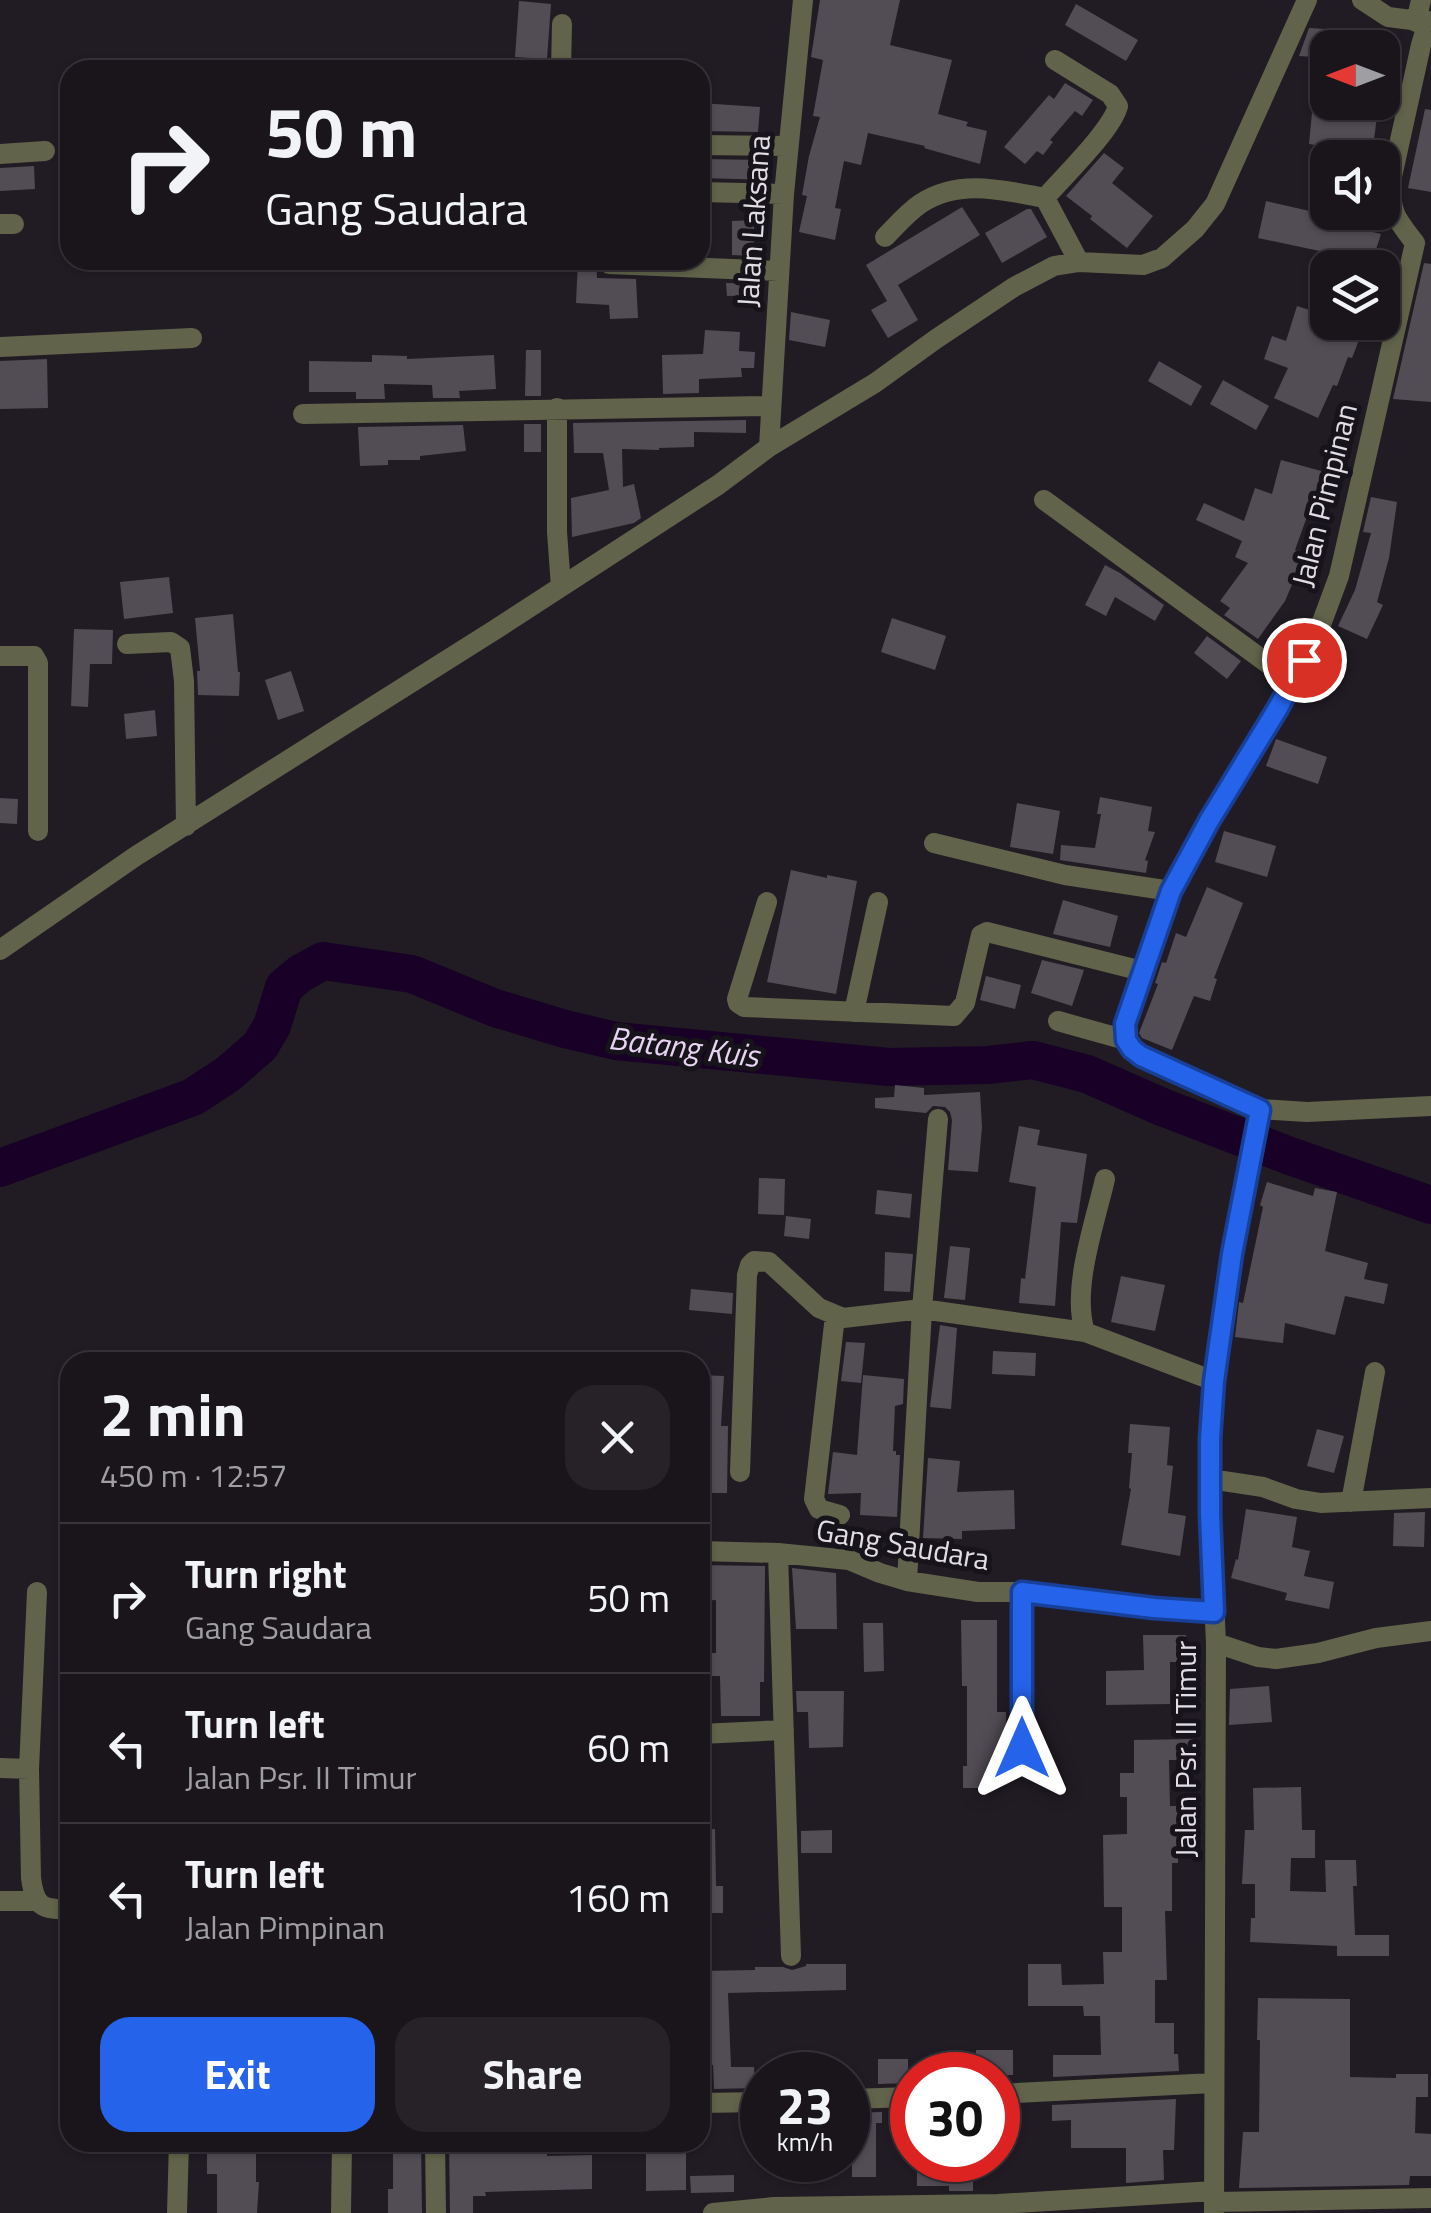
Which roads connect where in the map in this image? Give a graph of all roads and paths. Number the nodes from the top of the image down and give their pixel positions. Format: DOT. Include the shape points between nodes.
graph roads {
  1 [pos="803,0"];
  2 [pos="1308,0"];
  3 [pos="1362,0"];
  4 [pos="1421,0"];
  5 [pos="1425,22"];
  6 [pos="562,24"];
  7 [pos="561,60"];
  8 [pos="1055,60"];
  9 [pos="1400,140"];
  10 [pos="710,145"];
  11 [pos="788,146"];
  12 [pos="45,151"];
  13 [pos="0,154"];
  14 [pos="710,192"];
  15 [pos="784,194"];
  16 [pos="1045,198"];
  17 [pos="1400,223"];
  18 [pos="885,237"];
  19 [pos="1423,247"];
  20 [pos="1079,262"];
  21 [pos="710,269"];
  22 [pos="779,272"];
  23 [pos="192,338"];
  24 [pos="0,347"];
  25 [pos="770,406"];
  26 [pos="557,408"];
  27 [pos="302,414"];
  28 [pos="769,446"];
  29 [pos="1044,500"];
  30 [pos="561,587"];
  31 [pos="128,644"];
  32 [pos="0,656"];
  33 [pos="1293,682"];
  34 [pos="186,826"];
  35 [pos="38,831"];
  36 [pos="934,842"];
  37 [pos="1171,891"];
  38 [pos="767,902"];
  39 [pos="878,902"];
  40 [pos="0,950"];
  41 [pos="1142,972"];
  42 [pos="854,1012"];
  43 [pos="1058,1020"];
  44 [pos="1126,1040"];
  45 [pos="1431,1106"];
  46 [pos="1258,1114"];
  47 [pos="938,1120"];
  48 [pos="1105,1179"];
  49 [pos="922,1309"];
  50 [pos="835,1316"];
  51 [pos="1085,1332"];
  52 [pos="1375,1372"];
  53 [pos="1214,1381"];
  54 [pos="740,1472"];
  55 [pos="1210,1479"];
  56 [pos="1431,1498"];
  57 [pos="1351,1502"];
  58 [pos="840,1515"];
  59 [pos="710,1552"];
  60 [pos="778,1553"];
  61 [pos="907,1581"];
  62 [pos="37,1592"];
  63 [pos="1022,1592"];
  64 [pos="1214,1612"];
  65 [pos="1431,1631"];
  66 [pos="1216,1643"];
  67 [pos="784,1730"];
  68 [pos="710,1734"];
  69 [pos="1022,1748"];
  70 [pos="0,1768"];
  71 [pos="30,1770"];
  72 [pos="0,1901"];
  73 [pos="36,1901"];
  74 [pos="60,1910"];
  75 [pos="792,1956"];
  76 [pos="1213,2083"];
  77 [pos="1020,2093"];
  78 [pos="740,2102"];
  79 [pos="710,2103"];
  80 [pos="179,2152"];
  81 [pos="342,2152"];
  82 [pos="435,2152"];
  83 [pos="1431,2198"];
  84 [pos="1214,2202"];
  85 [pos="177,2213"];
  86 [pos="341,2213"];
  87 [pos="436,2213"];
  88 [pos="713,2213"];
  1 -- 11 [label="street, Jalan Laksana"];
  2 -- 20 [label="street" via="1215,204 1195,230 1143,265"];
  3 -- 5 [label="street" via="1388,17"];
  4 -- 5 [label="street"];
  5 -- 9 [label="street"];
  6 -- 7 [label="street"];
  8 -- 16 [label="street" via="1110,94 1118,113"];
  10 -- 11 [label="street"];
  11 -- 15 [label="street, Jalan Laksana"];
  12 -- 13 [label="street"];
  14 -- 15 [label="street"];
  15 -- 22 [label="street, Jalan Laksana"];
  16 -- 18 [label="street" via="975,187 943,193 916,206"];
  16 -- 20 [label="street"];
  17 -- 19 [label="street, Jalan Pimpinan"];
  19 -- 33 [label="street, Jalan Pimpinan" via="1339,576"];
  20 -- 28 [label="street" via="1054,266 1014,287"];
  21 -- 22 [label="street"];
  22 -- 25 [label="street, Jalan Laksana"];
  23 -- 24 [label="street"];
  25 -- 26 [label="street"];
  25 -- 28 [label="street, Jalan Laksana"];
  26 -- 27 [label="street"];
  26 -- 30 [label="street"];
  28 -- 30 [label="street"];
  29 -- 33 [label="street"];
  30 -- 34 [label="street"];
  31 -- 34 [label="street" via="171,642 180,648"];
  32 -- 35 [label="street" via="34,656 38,663"];
  33 -- 37 [label="street, Jalan Pimpinan"];
  34 -- 40 [label="street"];
  36 -- 37 [label="street" via="1065,875"];
  37 -- 41 [label="street, Jalan Pimpinan"];
  38 -- 42 [label="street" via="738,1004"];
  39 -- 42 [label="street"];
  41 -- 42 [label="street" via="986,932 957,1014"];
  41 -- 44 [label="street, Jalan Pimpinan"];
  43 -- 44 [label="street"];
  44 -- 46 [label="street" via="1141,1056"];
  45 -- 46 [label="street"];
  46 -- 53 [label="street, Jalan Psr. II Timur"];
  47 -- 49 [label="street"];
  48 -- 51 [label="street" via="1081,1285"];
  49 -- 50 [label="street"];
  49 -- 51 [label="street"];
  49 -- 61 [label="street"];
  50 -- 54 [label="street" via="769,1262 750,1265"];
  50 -- 58 [label="street" via="814,1499 818,1509"];
  51 -- 53 [label="street"];
  52 -- 57 [label="street"];
  53 -- 55 [label="street, Jalan Psr. II Timur"];
  55 -- 57 [label="street" via="1308,1502"];
  55 -- 64 [label="street, Jalan Psr. II Timur"];
  56 -- 57 [label="street"];
  59 -- 60 [label="street, Gang Saudara"];
  60 -- 61 [label="street, Gang Saudara" via="849,1560"];
  60 -- 67 [label="street"];
  61 -- 63 [label="street, Gang Saudara"];
  62 -- 71 [label="street"];
  63 -- 64 [label="street, Gang Saudara"];
  63 -- 69 [label="street"];
  64 -- 66 [label="street, Jalan Psr. II Timur"];
  65 -- 66 [label="street" via="1276,1659"];
  66 -- 76 [label="street, Jalan Psr. II Timur"];
  67 -- 68 [label="street"];
  67 -- 75 [label="street"];
  70 -- 71 [label="street"];
  71 -- 73 [label="street"];
  72 -- 73 [label="street"];
  73 -- 74 [label="street"];
  76 -- 77 [label="street"];
  76 -- 84 [label="street, Jalan Psr. II Timur"];
  78 -- 79 [label="street"];
  80 -- 85 [label="street"];
  81 -- 86 [label="street"];
  82 -- 87 [label="street"];
  83 -- 84 [label="street"];
  84 -- 88 [label="street"];
}
